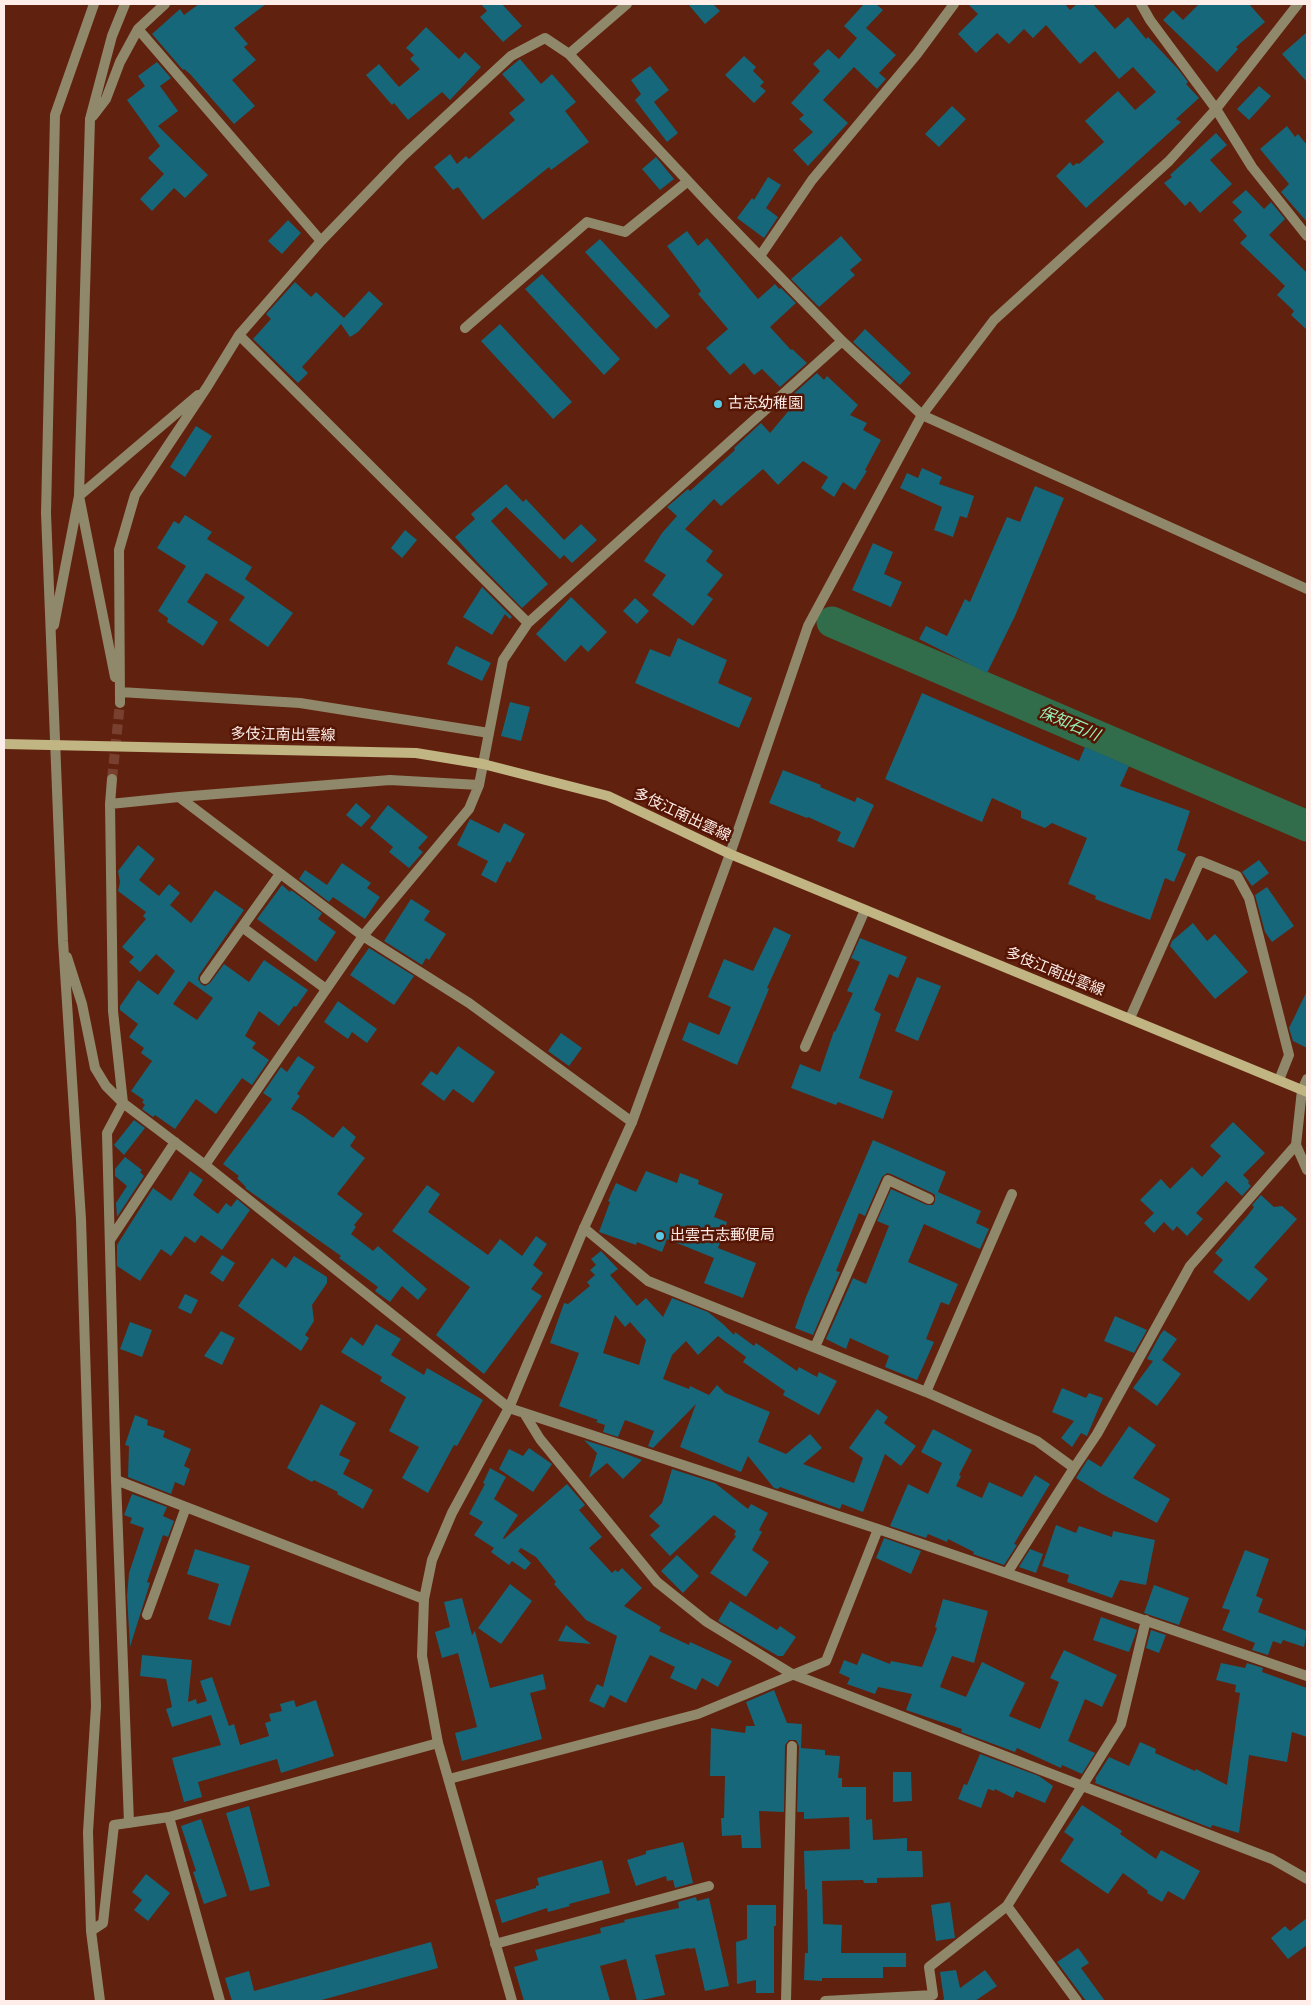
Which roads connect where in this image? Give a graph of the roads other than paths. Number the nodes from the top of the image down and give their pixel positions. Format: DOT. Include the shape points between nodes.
graph roads {
  1 [pos="94,4"];
  2 [pos="125,4"];
  3 [pos="165,4"];
  4 [pos="627,4"];
  5 [pos="954,4"];
  6 [pos="1141,4"];
  7 [pos="1297,4"];
  8 [pos="138,29"];
  9 [pos="569,54"];
  10 [pos="1216,110"];
  11 [pos="90,119"];
  12 [pos="688,181"];
  13 [pos="1307,236"];
  14 [pos="321,241"];
  15 [pos="760,256"];
  16 [pos="465,328"];
  17 [pos="239,335"];
  18 [pos="842,342"];
  19 [pos="207,387"];
  20 [pos="922,415"];
  21 [pos="79,496"];
  22 [pos="1307,589"];
  23 [pos="528,624"];
  24 [pos="51,641"];
  25 [pos="120,692"];
  26 [pos="489,733"];
  27 [pos="4,744"];
  28 [pos="56,745"];
  29 [pos="483,764"];
  30 [pos="112,779"];
  31 [pos="479,785"];
  32 [pos="179,797"];
  33 [pos="110,804"];
  34 [pos="730,854"];
  35 [pos="280,874"];
  36 [pos="865,910"];
  37 [pos="242,927"];
  38 [pos="363,936"];
  39 [pos="62,941"];
  40 [pos="205,979"];
  41 [pos="326,990"];
  42 [pos="1130,1018"];
  43 [pos="805,1047"];
  44 [pos="1307,1079"];
  45 [pos="1279,1080"];
  46 [pos="1305,1091"];
  47 [pos="123,1103"];
  48 [pos="632,1122"];
  49 [pos="175,1142"];
  50 [pos="1296,1145"];
  51 [pos="205,1165"];
  52 [pos="1307,1170"];
  53 [pos="1012,1194"];
  54 [pos="929,1199"];
  55 [pos="584,1228"];
  56 [pos="110,1240"];
  57 [pos="815,1347"];
  58 [pos="926,1392"];
  59 [pos="509,1408"];
  60 [pos="524,1413"];
  61 [pos="1074,1468"];
  62 [pos="116,1480"];
  63 [pos="186,1507"];
  64 [pos="878,1529"];
  65 [pos="1007,1573"];
  66 [pos="424,1599"];
  67 [pos="147,1615"];
  68 [pos="1146,1620"];
  69 [pos="792,1674"];
  70 [pos="1307,1676"];
  71 [pos="438,1743"];
  72 [pos="792,1746"];
  73 [pos="448,1779"];
  74 [pos="1082,1786"];
  75 [pos="169,1816"];
  76 [pos="129,1823"];
  77 [pos="1307,1879"];
  78 [pos="709,1886"];
  79 [pos="1007,1906"];
  80 [pos="91,1931"];
  81 [pos="496,1944"];
  82 [pos="100,2001"];
  83 [pos="220,2001"];
  84 [pos="512,2001"];
  85 [pos="786,2001"];
  86 [pos="825,2001"];
  87 [pos="1077,2001"];
  1 -- 24 [label="street" via="55,115 46,513"];
  2 -- 11 [label="street" via="112,36"];
  3 -- 8 [label="street"];
  4 -- 9 [label="street"];
  5 -- 15 [label="street" via="917,54 812,180"];
  6 -- 10 [label="street"];
  7 -- 10 [label="street"];
  8 -- 11 [label="street" via="120,62 106,99"];
  8 -- 14 [label="street"];
  9 -- 12 [label="street"];
  9 -- 14 [label="street" via="545,38 511,56 403,156"];
  10 -- 13 [label="street" via="1252,167"];
  10 -- 20 [label="street" via="1169,161 994,320"];
  11 -- 21 [label="street"];
  12 -- 15 [label="street"];
  12 -- 16 [label="street" via="625,232 587,222"];
  14 -- 17 [label="street"];
  15 -- 18 [label="street"];
  17 -- 19 [label="street"];
  17 -- 23 [label="street"];
  18 -- 20 [label="street"];
  18 -- 23 [label="street"];
  19 -- 21 [label="street"];
  19 -- 25 [label="street" via="135,495 119,550"];
  20 -- 22 [label="street"];
  20 -- 34 [label="street" via="808,626"];
  21 -- 24 [label="street"];
  21 -- 25 [label="street" via="120,703"];
  23 -- 26 [label="street" via="503,660"];
  24 -- 28 [label="street"];
  25 -- 26 [label="street" via="300,703"];
  26 -- 29 [label="street"];
  27 -- 28 [label="main road, 多伎江南出雲線"];
  28 -- 29 [label="main road, 多伎江南出雲線" via="416,754"];
  28 -- 39 [label="street"];
  29 -- 31 [label="street"];
  29 -- 34 [label="main road, 多伎江南出雲線" via="608,796"];
  30 -- 33 [label="street"];
  31 -- 32 [label="street" via="390,780"];
  31 -- 38 [label="street" via="469,809"];
  32 -- 33 [label="street"];
  32 -- 35 [label="street"];
  33 -- 47 [label="street" via="113,1012"];
  34 -- 36 [label="main road, 多伎江南出雲線"];
  34 -- 48 [label="street"];
  35 -- 37 [label="street"];
  35 -- 38 [label="street"];
  36 -- 42 [label="main road, 多伎江南出雲線"];
  36 -- 43 [label="street"];
  37 -- 40 [label="street"];
  37 -- 41 [label="street"];
  38 -- 41 [label="street"];
  38 -- 48 [label="street" via="469,1003"];
  39 -- 47 [label="street" via="82,1004 95,1068 106,1086"];
  39 -- 80 [label="street" via="81,1219 96,1696 88,1832"];
  41 -- 51 [label="street"];
  42 -- 45 [label="main road, 多伎江南出雲線"];
  42 -- 45 [label="street" via="1200,862 1237,876 1249,898 1289,1054"];
  44 -- 46 [label="street"];
  45 -- 46 [label="main road, 多伎江南出雲線"];
  46 -- 50 [label="street"];
  47 -- 49 [label="street"];
  47 -- 56 [label="street" via="107,1133"];
  48 -- 55 [label="street"];
  49 -- 51 [label="street"];
  49 -- 56 [label="street"];
  50 -- 52 [label="street"];
  50 -- 61 [label="street" via="1190,1266 1097,1434"];
  51 -- 59 [label="street"];
  53 -- 58 [label="street"];
  54 -- 57 [label="street" via="888,1180"];
  55 -- 57 [label="street" via="648,1281"];
  55 -- 59 [label="street"];
  56 -- 62 [label="street"];
  57 -- 58 [label="street"];
  58 -- 61 [label="street" via="1037,1441"];
  59 -- 60 [label="street"];
  59 -- 66 [label="street" via="452,1513 432,1560"];
  60 -- 64 [label="street"];
  60 -- 69 [label="street" via="540,1439 658,1582 707,1622"];
  61 -- 65 [label="street"];
  62 -- 63 [label="street"];
  62 -- 76 [label="street"];
  63 -- 66 [label="street"];
  63 -- 67 [label="street"];
  64 -- 65 [label="street"];
  64 -- 69 [label="street" via="826,1661"];
  65 -- 68 [label="street"];
  66 -- 71 [label="street" via="422,1656"];
  68 -- 70 [label="street"];
  68 -- 74 [label="street" via="1121,1724"];
  69 -- 73 [label="street" via="698,1714"];
  69 -- 74 [label="street"];
  71 -- 73 [label="street"];
  71 -- 75 [label="street"];
  72 -- 85 [label="street"];
  73 -- 81 [label="street"];
  74 -- 77 [label="street" via="1272,1859"];
  74 -- 79 [label="street"];
  75 -- 76 [label="street"];
  75 -- 83 [label="street"];
  76 -- 80 [label="street" via="114,1825 103,1923"];
  78 -- 81 [label="street"];
  79 -- 86 [label="street" via="929,1967 933,1994"];
  79 -- 87 [label="street"];
  80 -- 82 [label="street"];
  81 -- 84 [label="street"];
}
